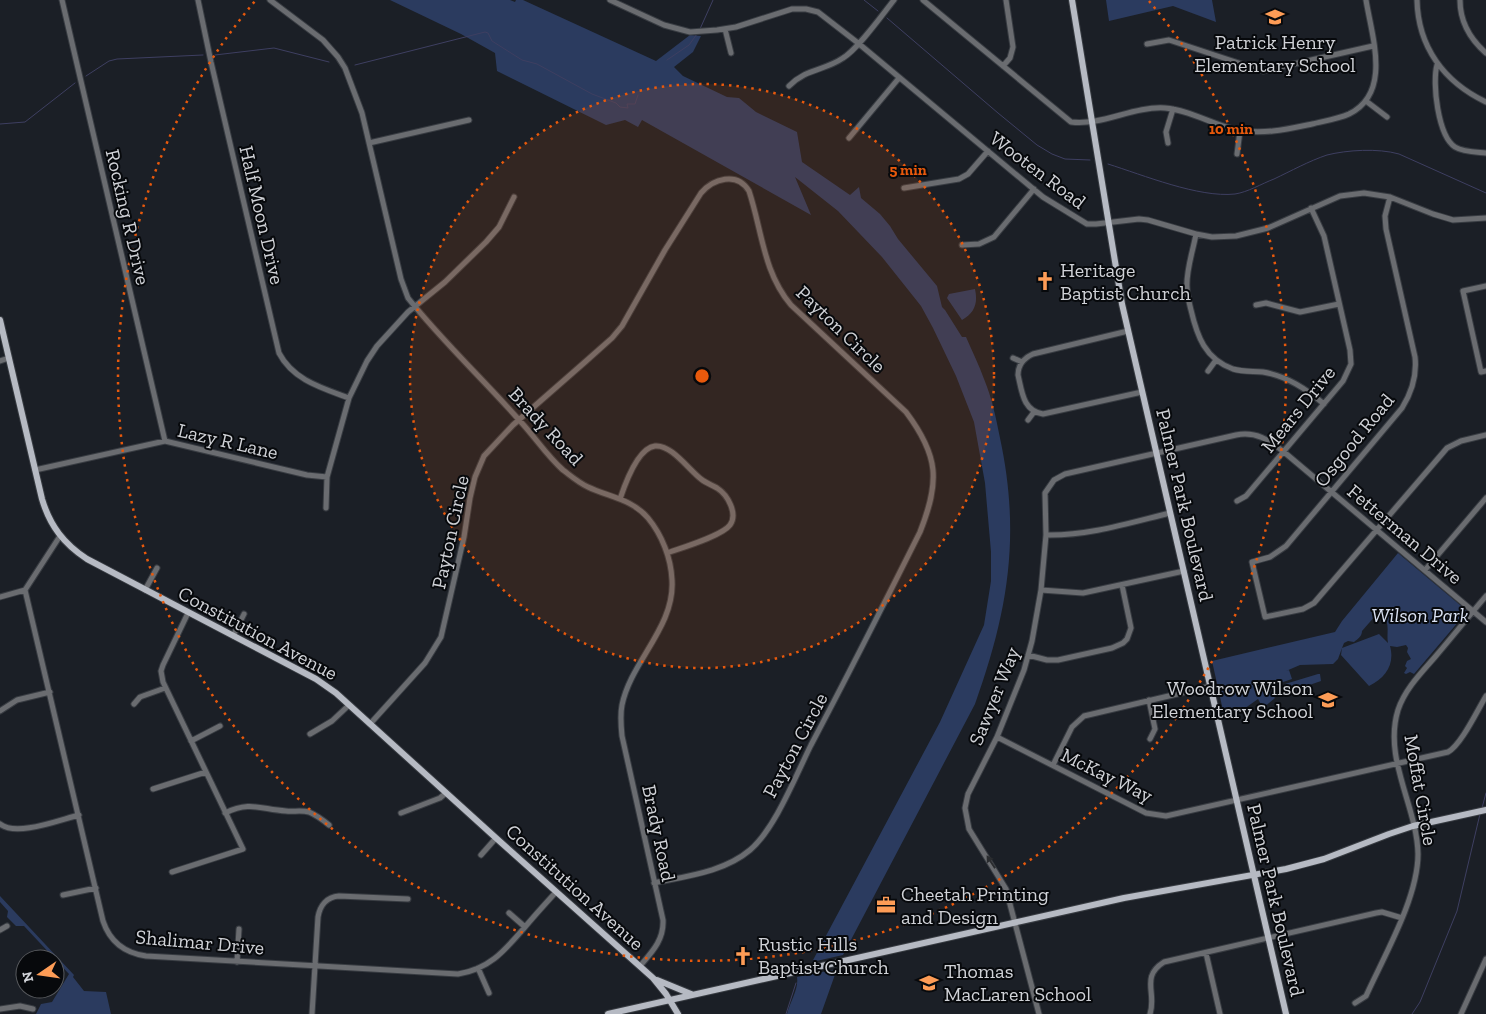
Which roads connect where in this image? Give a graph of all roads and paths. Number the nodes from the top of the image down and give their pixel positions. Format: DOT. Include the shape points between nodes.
graph roads {
  1 [pos="62,0"];
  2 [pos="198,0"];
  3 [pos="270,0"];
  4 [pos="610,0"];
  5 [pos="894,0"];
  6 [pos="923,0"];
  7 [pos="1006,0"];
  8 [pos="1072,0"];
  9 [pos="1366,0"];
  10 [pos="1417,0"];
  11 [pos="1460,0"];
  12 [pos="752,13"];
  13 [pos="755,21"];
  14 [pos="725,29"];
  15 [pos="858,43"];
  16 [pos="1148,44"];
  17 [pos="1373,46"];
  18 [pos="731,53"];
  19 [pos="1486,53"];
  20 [pos="1437,65"];
  21 [pos="1003,66"];
  22 [pos="899,78"];
  23 [pos="789,86"];
  24 [pos="1366,100"];
  25 [pos="1486,102"];
  26 [pos="1173,109"];
  27 [pos="1388,117"];
  28 [pos="469,120"];
  29 [pos="1092,121"];
  30 [pos="1240,131"];
  31 [pos="849,138"];
  32 [pos="369,143"];
  33 [pos="1168,143"];
  34 [pos="988,151"];
  35 [pos="1486,153"];
  36 [pos="1237,154"];
  37 [pos="904,188"];
  38 [pos="1034,189"];
  39 [pos="514,197"];
  40 [pos="1390,197"];
  41 [pos="1312,208"];
  42 [pos="1486,218"];
  43 [pos="1108,222"];
  44 [pos="1196,234"];
  45 [pos="962,245"];
  46 [pos="1486,286"];
  47 [pos="1339,304"];
  48 [pos="1256,305"];
  49 [pos="415,306"];
  50 [pos="0,320"];
  51 [pos="1128,331"];
  52 [pos="9,358"];
  53 [pos="1013,358"];
  54 [pos="1216,360"];
  55 [pos="0,361"];
  56 [pos="1022,362"];
  57 [pos="1208,371"];
  58 [pos="1486,371"];
  59 [pos="1142,392"];
  60 [pos="349,398"];
  61 [pos="1324,404"];
  62 [pos="1034,412"];
  63 [pos="519,420"];
  64 [pos="1028,420"];
  65 [pos="1486,435"];
  66 [pos="165,441"];
  67 [pos="1284,452"];
  68 [pos="1156,453"];
  69 [pos="35,470"];
  70 [pos="327,477"];
  71 [pos="1331,492"];
  72 [pos="1486,498"];
  73 [pos="620,499"];
  74 [pos="1237,501"];
  75 [pos="326,508"];
  76 [pos="1170,513"];
  77 [pos="1377,531"];
  78 [pos="1046,535"];
  79 [pos="60,536"];
  80 [pos="667,553"];
  81 [pos="157,568"];
  82 [pos="1425,570"];
  83 [pos="1184,571"];
  84 [pos="1122,585"];
  85 [pos="25,590"];
  86 [pos="145,590"];
  87 [pos="1042,590"];
  88 [pos="1486,596"];
  89 [pos="0,597"];
  90 [pos="1473,611"];
  91 [pos="188,613"];
  92 [pos="244,614"];
  93 [pos="1486,622"];
  94 [pos="233,636"];
  95 [pos="1028,655"];
  96 [pos="1210,686"];
  97 [pos="165,688"];
  98 [pos="50,692"];
  99 [pos="1486,696"];
  100 [pos="1149,700"];
  101 [pos="134,704"];
  102 [pos="349,705"];
  103 [pos="0,711"];
  104 [pos="370,724"];
  105 [pos="220,726"];
  106 [pos="310,734"];
  107 [pos="997,737"];
  108 [pos="1150,739"];
  109 [pos="191,741"];
  110 [pos="1398,764"];
  111 [pos="1053,765"];
  112 [pos="206,772"];
  113 [pos="153,790"];
  114 [pos="446,793"];
  115 [pos="1237,801"];
  116 [pos="1486,810"];
  117 [pos="225,813"];
  118 [pos="401,813"];
  119 [pos="79,815"];
  120 [pos="0,824"];
  121 [pos="329,825"];
  122 [pos="1413,826"];
  123 [pos="496,838"];
  124 [pos="481,855"];
  125 [pos="172,872"];
  126 [pos="1254,875"];
  127 [pos="654,883"];
  128 [pos="96,888"];
  129 [pos="556,892"];
  130 [pos="63,895"];
  131 [pos="408,899"];
  132 [pos="509,913"];
  133 [pos="1402,918"];
  134 [pos="1016,922"];
  135 [pos="7,926"];
  136 [pos="525,927"];
  137 [pos="239,929"];
  138 [pos="0,930"];
  139 [pos="1269,938"];
  140 [pos="1206,953"];
  141 [pos="1486,959"];
  142 [pos="238,962"];
  143 [pos="315,966"];
  144 [pos="640,966"];
  145 [pos="478,968"];
  146 [pos="654,979"];
  147 [pos="489,992"];
  148 [pos="692,995"];
  149 [pos="670,1000"];
  150 [pos="1354,1003"];
  151 [pos="0,1009"];
  152 [pos="33,1009"];
  153 [pos="312,1014"];
  154 [pos="608,1014"];
  155 [pos="678,1014"];
  156 [pos="1040,1014"];
  157 [pos="1150,1014"];
  158 [pos="1220,1014"];
  159 [pos="1286,1014"];
  160 [pos="1461,1014"];
  1 -- 66 [label="street, Rocking R Drive"];
  2 -- 60 [label="street, Half Moon Drive" via="279,353 295,373 317,386"];
  3 -- 32 [label="street, Brady Road" via="323,40 338,57 355,92"];
  4 -- 14 [label="street, Wooten Road" via="681,30"];
  5 -- 15 [label="street"];
  6 -- 21 [label="street"];
  7 -- 21 [label="street" via="1013,48"];
  8 -- 29 [label="main road, Palmer Park Boulevard"];
  9 -- 17 [label="street"];
  10 -- 20 [label="street" via="1420,29"];
  11 -- 19 [label="street" via="1467,30"];
  12 -- 13 [label="street"];
  13 -- 14 [label="street, Wooten Road"];
  13 -- 15 [label="street, Wooten Road" via="806,9 825,17"];
  14 -- 18 [label="street"];
  15 -- 22 [label="street, Wooten Road"];
  15 -- 23 [label="street" via="845,58 798,76"];
  16 -- 17 [label="street" via="1169,40 1263,71"];
  17 -- 24 [label="street" via="1376,78"];
  20 -- 25 [label="street" via="1460,87"];
  20 -- 35 [label="street" via="1438,107 1445,136 1459,149"];
  21 -- 29 [label="street" via="1068,120 1076,123"];
  22 -- 31 [label="street"];
  22 -- 34 [label="street, Wooten Road"];
  24 -- 27 [label="street"];
  24 -- 30 [label="street" via="1352,112 1334,119 1278,131"];
  26 -- 29 [label="street" via="1152,108"];
  26 -- 30 [label="street"];
  26 -- 33 [label="street" via="1166,132"];
  28 -- 32 [label="street"];
  29 -- 43 [label="main road, Palmer Park Boulevard"];
  30 -- 36 [label="street"];
  32 -- 49 [label="street, Brady Road" via="401,279 408,298"];
  34 -- 37 [label="street" via="968,174 959,179"];
  34 -- 38 [label="street, Wooten Road"];
  38 -- 43 [label="street, Wooten Road" via="1082,222"];
  38 -- 45 [label="street" via="994,237 979,244"];
  39 -- 49 [label="street" via="499,227 486,242"];
  40 -- 41 [label="street, Wooten Road" via="1364,192 1327,200"];
  40 -- 42 [label="street, Wooten Road" via="1453,220"];
  40 -- 71 [label="street, Osgood Road" via="1385,222 1415,357 1414,383 1402,408"];
  41 -- 44 [label="street, Wooten Road" via="1247,234 1224,237"];
  41 -- 47 [label="street, Mears Drive" via="1324,236"];
  43 -- 44 [label="street, Wooten Road" via="1148,220"];
  43 -- 51 [label="main road, Palmer Park Boulevard"];
  44 -- 54 [label="street" via="1187,293 1198,336"];
  46 -- 58 [label="street" via="1463,291 1481,372"];
  47 -- 48 [label="street" via="1300,312 1266,303"];
  47 -- 61 [label="street, Mears Drive" via="1351,364 1343,382"];
  49 -- 60 [label="street" via="377,346"];
  49 -- 63 [label="street, Brady Road"];
  50 -- 52 [label="main road, Constitution Avenue"];
  51 -- 56 [label="street" via="1033,354"];
  51 -- 59 [label="main road, Palmer Park Boulevard"];
  52 -- 55 [label="street"];
  52 -- 69 [label="main road, Constitution Avenue"];
  53 -- 56 [label="street"];
  54 -- 57 [label="street"];
  54 -- 61 [label="street" via="1236,370 1282,377 1307,390"];
  56 -- 62 [label="street" via="1018,375 1027,405"];
  59 -- 62 [label="street" via="1048,414"];
  59 -- 68 [label="main road, Palmer Park Boulevard"];
  60 -- 70 [label="street"];
  61 -- 67 [label="street, Mears Drive"];
  62 -- 64 [label="street"];
  63 -- 73 [label="street, Brady Road" via="560,468 588,487"];
  63 -- 104 [label="street, Payton Circle" via="484,456 475,477 451,597 438,644"];
  63 -- 127 [label="street, Payton Circle" via="615,334 700,193 717,180 732,179 742,182 749,190 769,266 785,299 906,412 925,439 932,461 932,497 920,532 766,832 750,850 729,863 702,873"];
  65 -- 77 [label="street" via="1460,441 1448,448"];
  66 -- 69 [label="street, Lazy R Lane"];
  66 -- 70 [label="street, Lazy R Lane"];
  67 -- 68 [label="street, Fetterman Drive" via="1258,435 1242,433"];
  67 -- 71 [label="street, Fetterman Drive"];
  67 -- 74 [label="street, Mears Drive" via="1246,496"];
  68 -- 76 [label="main road, Palmer Park Boulevard"];
  68 -- 78 [label="street, Sawyer Way" via="1065,474 1054,480 1045,493"];
  69 -- 79 [label="main road, Constitution Avenue" via="45,509"];
  70 -- 75 [label="street"];
  71 -- 77 [label="street, Fetterman Drive"];
  71 -- 77 [label="street, Osgood Road" via="1280,551 1270,558 1252,562 1265,618 1303,608 1318,599"];
  72 -- 82 [label="street"];
  73 -- 80 [label="street, Brady Road" via="638,508 647,518"];
  73 -- 80 [label="street" via="627,478 644,451 655,446 673,453 702,480 723,493 732,512 728,528"];
  76 -- 78 [label="street" via="1085,533"];
  76 -- 83 [label="main road, Palmer Park Boulevard"];
  77 -- 82 [label="street, Fetterman Drive"];
  78 -- 87 [label="street, Sawyer Way"];
  79 -- 85 [label="street"];
  79 -- 86 [label="main road, Constitution Avenue" via="87,559"];
  80 -- 127 [label="street, Brady Road" via="672,582 670,603 630,681 621,713 622,736"];
  81 -- 86 [label="street"];
  82 -- 90 [label="street, Fetterman Drive"];
  83 -- 84 [label="street"];
  83 -- 96 [label="main road, Palmer Park Boulevard"];
  84 -- 87 [label="street" via="1084,593"];
  84 -- 95 [label="street" via="1131,628 1123,643 1058,660"];
  85 -- 89 [label="street"];
  85 -- 98 [label="street, Shalimar Drive"];
  86 -- 91 [label="main road, Constitution Avenue"];
  87 -- 95 [label="street, Sawyer Way"];
  88 -- 90 [label="street, Moffat Circle"];
  90 -- 93 [label="street, Fetterman Drive"];
  90 -- 110 [label="street, Moffat Circle" via="1403,698 1394,727"];
  91 -- 94 [label="main road, Constitution Avenue"];
  91 -- 97 [label="street" via="163,665 161,676"];
  92 -- 94 [label="street"];
  94 -- 102 [label="main road, Constitution Avenue" via="316,679"];
  95 -- 107 [label="street, Sawyer Way"];
  96 -- 100 [label="street"];
  96 -- 115 [label="main road, Palmer Park Boulevard"];
  97 -- 101 [label="street" via="140,697"];
  97 -- 109 [label="street"];
  98 -- 103 [label="street" via="17,700"];
  98 -- 119 [label="street, Shalimar Drive"];
  99 -- 110 [label="street, McKay Way" via="1453,750"];
  100 -- 108 [label="street" via="1155,729"];
  100 -- 111 [label="street" via="1080,718"];
  102 -- 104 [label="main road, Constitution Avenue"];
  102 -- 106 [label="street" via="332,721"];
  104 -- 114 [label="main road, Constitution Avenue"];
  105 -- 109 [label="street"];
  107 -- 111 [label="street, McKay Way"];
  134 -- 107 [label="street, Sawyer Way, one-way" via="1003,881 969,829 965,808 968,794"];
  109 -- 112 [label="street"];
  110 -- 115 [label="street, McKay Way"];
  110 -- 122 [label="street, Moffat Circle"];
  111 -- 115 [label="street, McKay Way" via="1153,815 1172,816"];
  112 -- 113 [label="street"];
  112 -- 117 [label="street"];
  114 -- 118 [label="street"];
  114 -- 123 [label="main road, Constitution Avenue"];
  115 -- 126 [label="main road, Palmer Park Boulevard"];
  116 -- 122 [label="main road"];
  117 -- 121 [label="street" via="247,806 303,811"];
  117 -- 125 [label="street" via="243,849"];
  119 -- 120 [label="street" via="18,829"];
  119 -- 128 [label="street, Shalimar Drive"];
  122 -- 126 [label="main road" via="1324,859"];
  122 -- 133 [label="street, Moffat Circle" via="1418,856 1409,902"];
  123 -- 124 [label="street"];
  123 -- 129 [label="main road, Constitution Avenue"];
  126 -- 134 [label="main road" via="1124,898"];
  126 -- 139 [label="main road, Palmer Park Boulevard"];
  127 -- 144 [label="street, Brady Road" via="663,920 662,934"];
  128 -- 130 [label="street"];
  128 -- 142 [label="street, Shalimar Drive" via="106,928 113,940 128,952"];
  129 -- 136 [label="street, Shalimar Drive"];
  129 -- 144 [label="main road, Constitution Avenue"];
  131 -- 143 [label="street" via="339,896 327,900 318,917"];
  132 -- 136 [label="street"];
  133 -- 139 [label="street" via="1376,912"];
  133 -- 150 [label="street, Moffat Circle" via="1366,996"];
  134 -- 148 [label="main road"];
  134 -- 156 [label="street, Sawyer Way"];
  135 -- 138 [label="street"];
  136 -- 145 [label="street, Shalimar Drive" via="496,959"];
  137 -- 142 [label="street"];
  139 -- 140 [label="street"];
  139 -- 159 [label="main road, Palmer Park Boulevard"];
  140 -- 157 [label="street" via="1157,966 1150,977"];
  140 -- 158 [label="street"];
  141 -- 160 [label="street"];
  142 -- 143 [label="street, Shalimar Drive"];
  143 -- 145 [label="street, Shalimar Drive" via="450,975"];
  143 -- 153 [label="street"];
  144 -- 146 [label="main road, Constitution Avenue"];
  145 -- 147 [label="street"];
  146 -- 148 [label="main road"];
  146 -- 149 [label="main road, Constitution Avenue"];
  148 -- 149 [label="main road"];
  149 -- 154 [label="main road"];
  149 -- 155 [label="main road, Constitution Avenue"];
  151 -- 152 [label="street" via="20,1006"];
}
